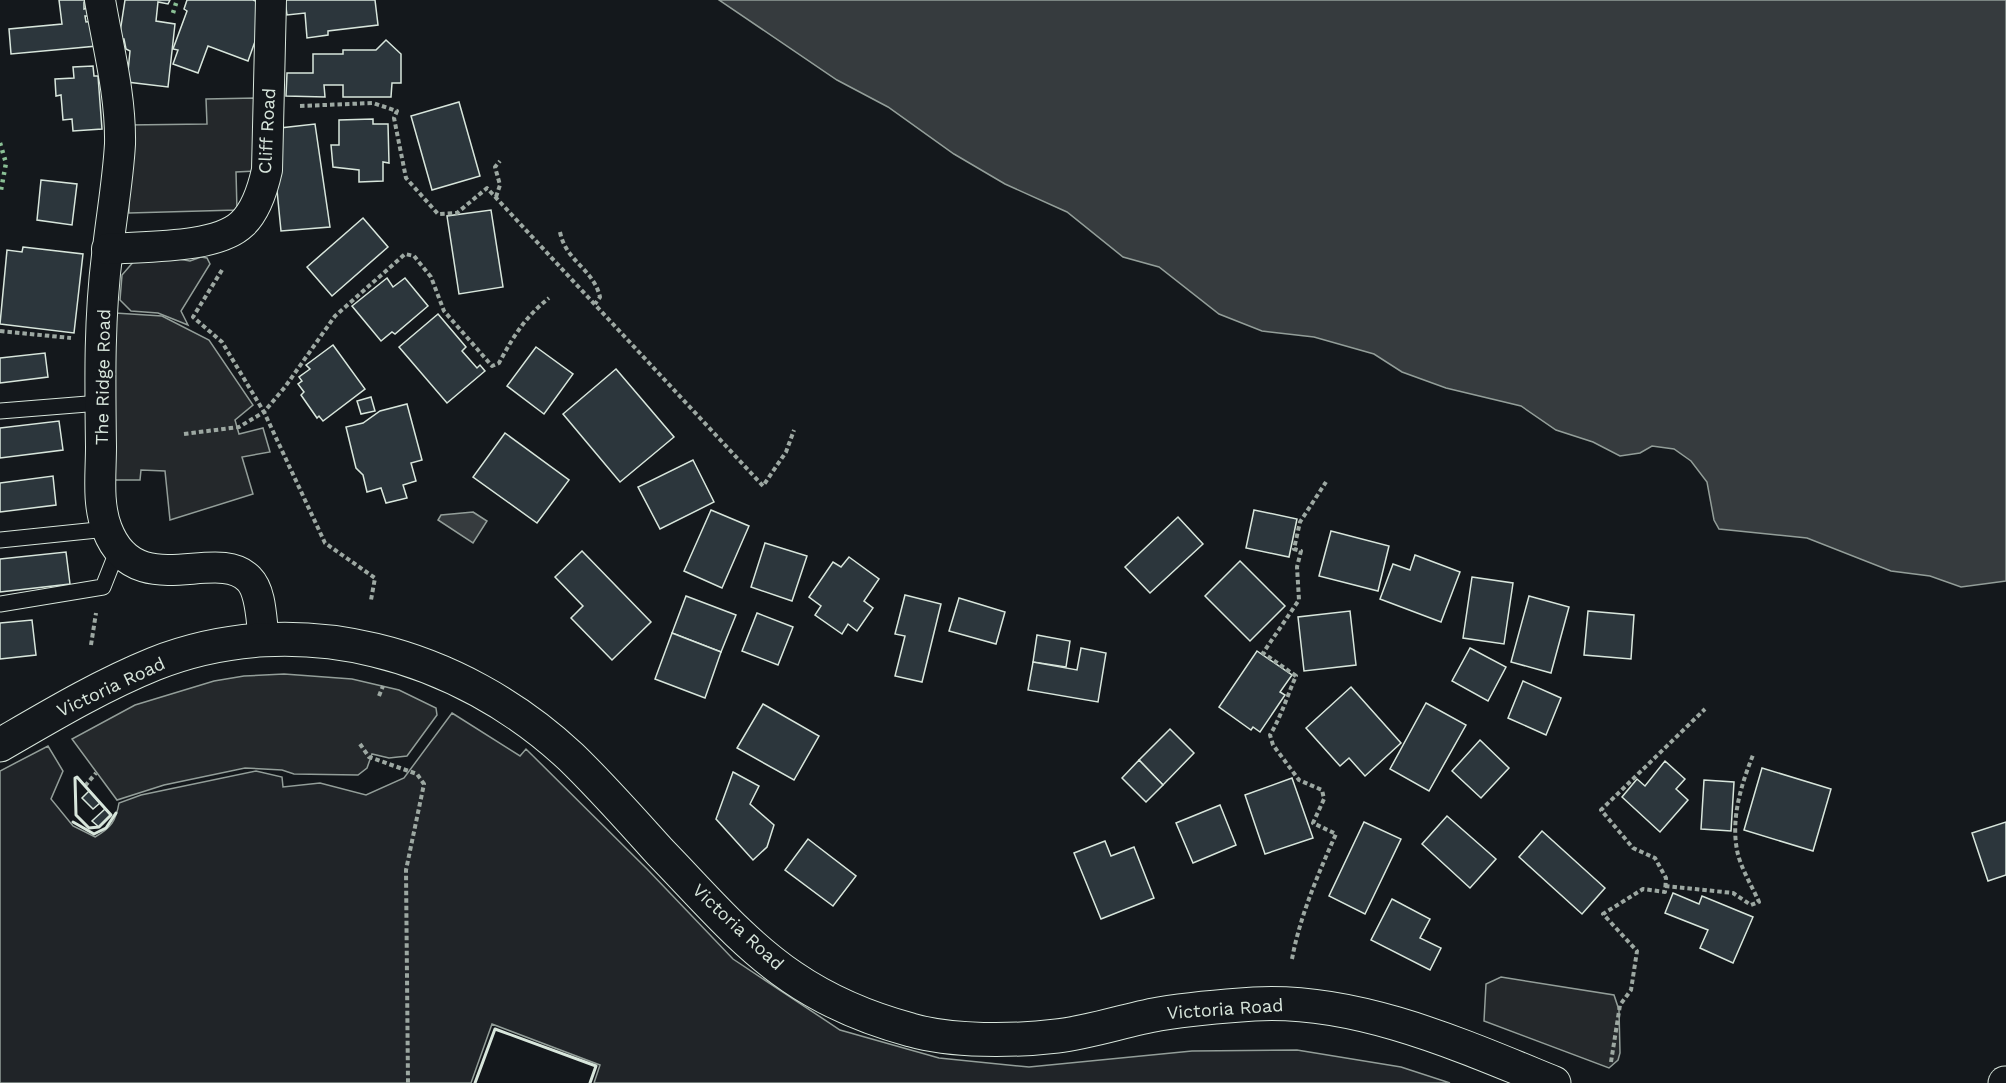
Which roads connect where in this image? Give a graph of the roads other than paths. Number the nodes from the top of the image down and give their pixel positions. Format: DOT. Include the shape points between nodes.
graph roads {
  1 [pos="100,0"];
  2 [pos="271,0"];
  3 [pos="107,249"];
  4 [pos="100,403"];
  5 [pos="0,411"];
  6 [pos="112,539"];
  7 [pos="0,540"];
  8 [pos="0,604"];
  9 [pos="264,640"];
  10 [pos="0,745"];
  11 [pos="1554,1083"];
  1 -- 3 [label="street, The Ridge Road" via="120,126"];
  2 -- 3 [label="street, Cliff Road" via="268,154 263,188 243,223 219,238"];
  3 -- 4 [label="street, The Ridge Road"];
  4 -- 5 [label="lane"];
  4 -- 6 [label="street, The Ridge Road" via="101,506"];
  6 -- 7 [label="lane"];
  6 -- 8 [label="lane" via="103,587"];
  6 -- 9 [label="street" via="132,562 154,570 237,570 250,579 257,593"];
  9 -- 10 [label="main road, Victoria Road" via="213,646 156,663 88,695"];
  9 -- 11 [label="main road, Victoria Road" via="326,641 393,653 482,692 570,756 730,925 792,978 857,1012 904,1028 976,1039 1058,1036 1161,1014 1256,1004 1313,1005 1473,1049"];
}
